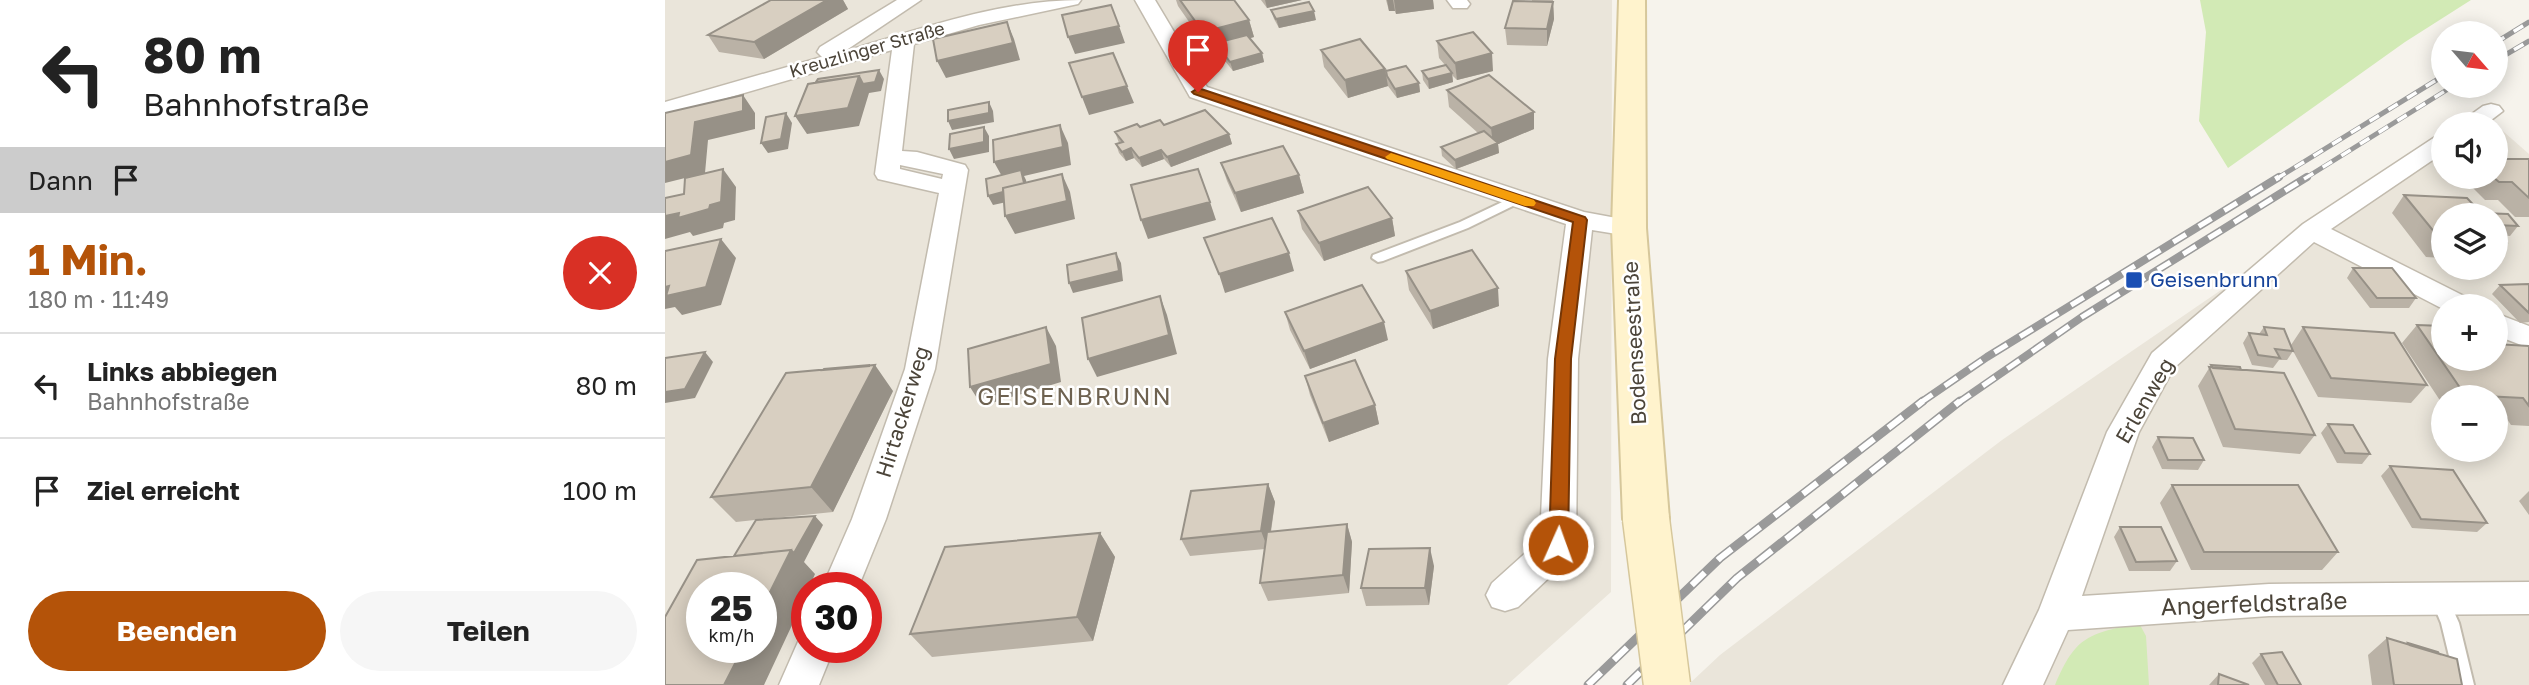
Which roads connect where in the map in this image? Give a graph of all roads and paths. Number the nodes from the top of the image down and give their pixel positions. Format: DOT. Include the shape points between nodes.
graph roads {
  1 [pos="911,0"];
  2 [pos="1071,0"];
  3 [pos="1145,0"];
  4 [pos="1632,0"];
  5 [pos="904,41"];
  6 [pos="803,68"];
  7 [pos="665,109"];
  8 [pos="2431,150"];
  9 [pos="1517,199"];
  10 [pos="1580,220"];
  11 [pos="1629,228"];
  12 [pos="2312,229"];
  13 [pos="1378,258"];
  14 [pos="2437,294"];
  15 [pos="2508,329"];
  16 [pos="2529,338"];
  17 [pos="847,572"];
  18 [pos="1505,595"];
  19 [pos="2529,598"];
  20 [pos="2440,599"];
  21 [pos="2057,614"];
  22 [pos="809,663"];
  23 [pos="799,685"];
  24 [pos="1667,685"];
  25 [pos="2023,685"];
  26 [pos="2465,685"];
  1 -- 6 [label="street"];
  2 -- 5 [label="street, Kreuzlinger Straße"];
  3 -- 9 [label="street" via="1198,92"];
  4 -- 11 [label="main road, Bodenseestraße"];
  5 -- 6 [label="street, Kreuzlinger Straße"];
  5 -- 17 [label="street, Hirtackerweg" via="887,174 953,189 921,369"];
  6 -- 7 [label="street, Kreuzlinger Straße"];
  8 -- 12 [label="street, Erlenweg"];
  9 -- 10 [label="street"];
  9 -- 13 [label="lane"];
  10 -- 11 [label="street"];
  10 -- 18 [label="street" via="1563,359 1558,545"];
  11 -- 24 [label="main road, Bodenseestraße, bridge" via="1646,519"];
  12 -- 14 [label="street"];
  12 -- 21 [label="street, Erlenweg" via="2163,361 2123,432"];
  15 -- 16 [label="street"];
  19 -- 20 [label="street, Angerfeldstraße"];
  20 -- 21 [label="street, Angerfeldstraße" via="2269,600"];
  20 -- 26 [label="lane"];
  21 -- 25 [label="street"];
  22 -- 23 [label="street"];
}
